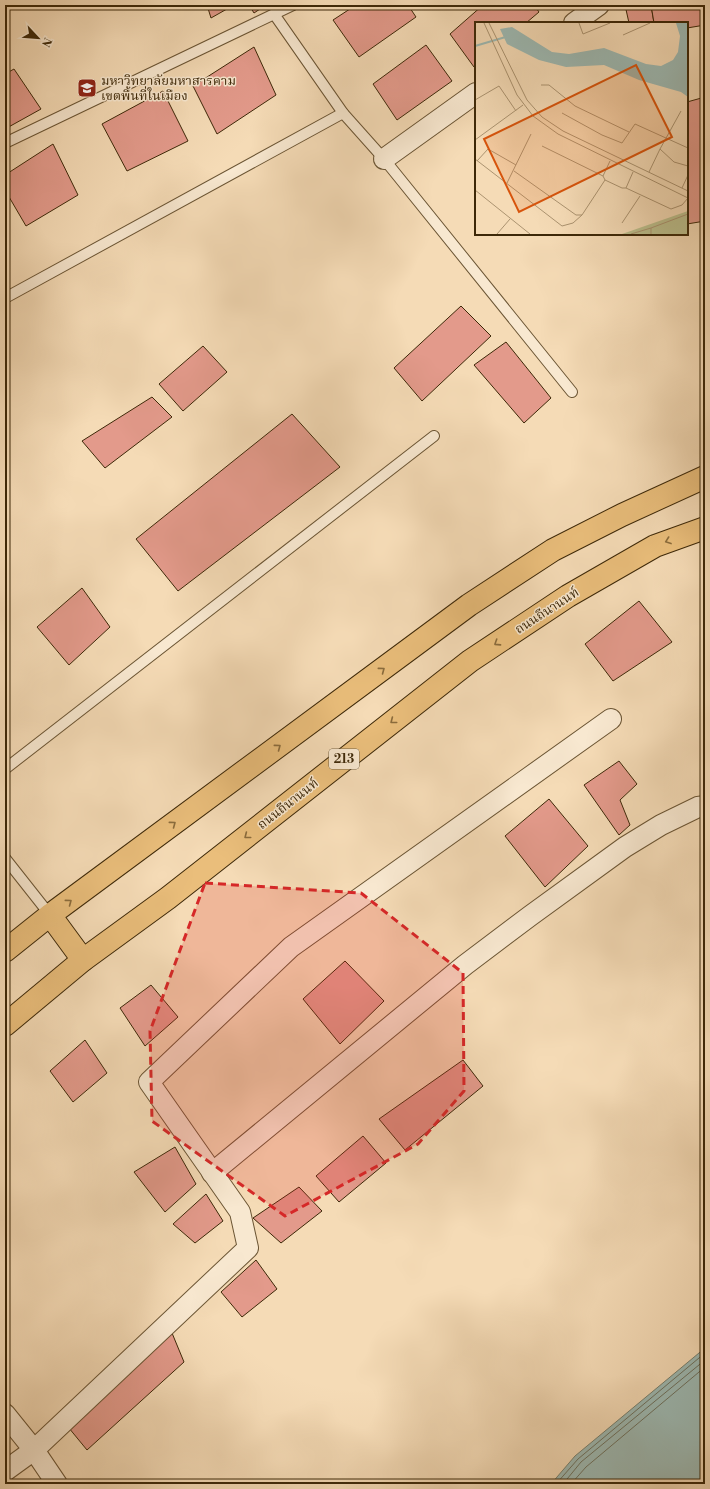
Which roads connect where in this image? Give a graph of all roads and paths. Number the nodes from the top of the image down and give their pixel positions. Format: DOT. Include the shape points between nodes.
graph roads {
  1 [pos="293,5"];
  2 [pos="599,5"];
  3 [pos="274,14"];
  4 [pos="575,22"];
  5 [pos="475,94"];
  6 [pos="343,113"];
  7 [pos="5,143"];
  8 [pos="384,159"];
  9 [pos="5,298"];
  10 [pos="572,392"];
  11 [pos="434,436"];
  12 [pos="705,476"];
  13 [pos="705,528"];
  14 [pos="611,719"];
  15 [pos="5,769"];
  16 [pos="705,806"];
  17 [pos="5,858"];
  18 [pos="50,915"];
  19 [pos="5,951"];
  20 [pos="83,960"];
  21 [pos="5,1025"];
  22 [pos="212,1173"];
  23 [pos="5,1414"];
  24 [pos="34,1450"];
  25 [pos="5,1471"];
  26 [pos="57,1484"];
  1 -- 3 [label="lane"];
  2 -- 4 [label="street"];
  3 -- 6 [label="lane"];
  3 -- 7 [label="lane"];
  5 -- 8 [label="street"];
  6 -- 8 [label="lane"];
  6 -- 9 [label="lane"];
  8 -- 10 [label="lane"];
  11 -- 15 [label="lane"];
  18 -- 12 [label="main road, one-way" via="469,605 553,550"];
  13 -- 20 [label="main road, ถนนถีนานนท์ / 213, one-way" via="655,546 568,596 470,661 168,898"];
  14 -- 22 [label="street" via="291,947 149,1082"];
  16 -- 22 [label="street" via="661,825 625,847 530,916 465,965"];
  17 -- 18 [label="lane"];
  18 -- 19 [label="main road"];
  18 -- 20 [label="main road"];
  20 -- 21 [label="main road, ถนนถีนานนท์ / 213"];
  22 -- 24 [label="street" via="240,1212 248,1248"];
  23 -- 24 [label="street"];
  24 -- 25 [label="street"];
  24 -- 26 [label="street"];
}
